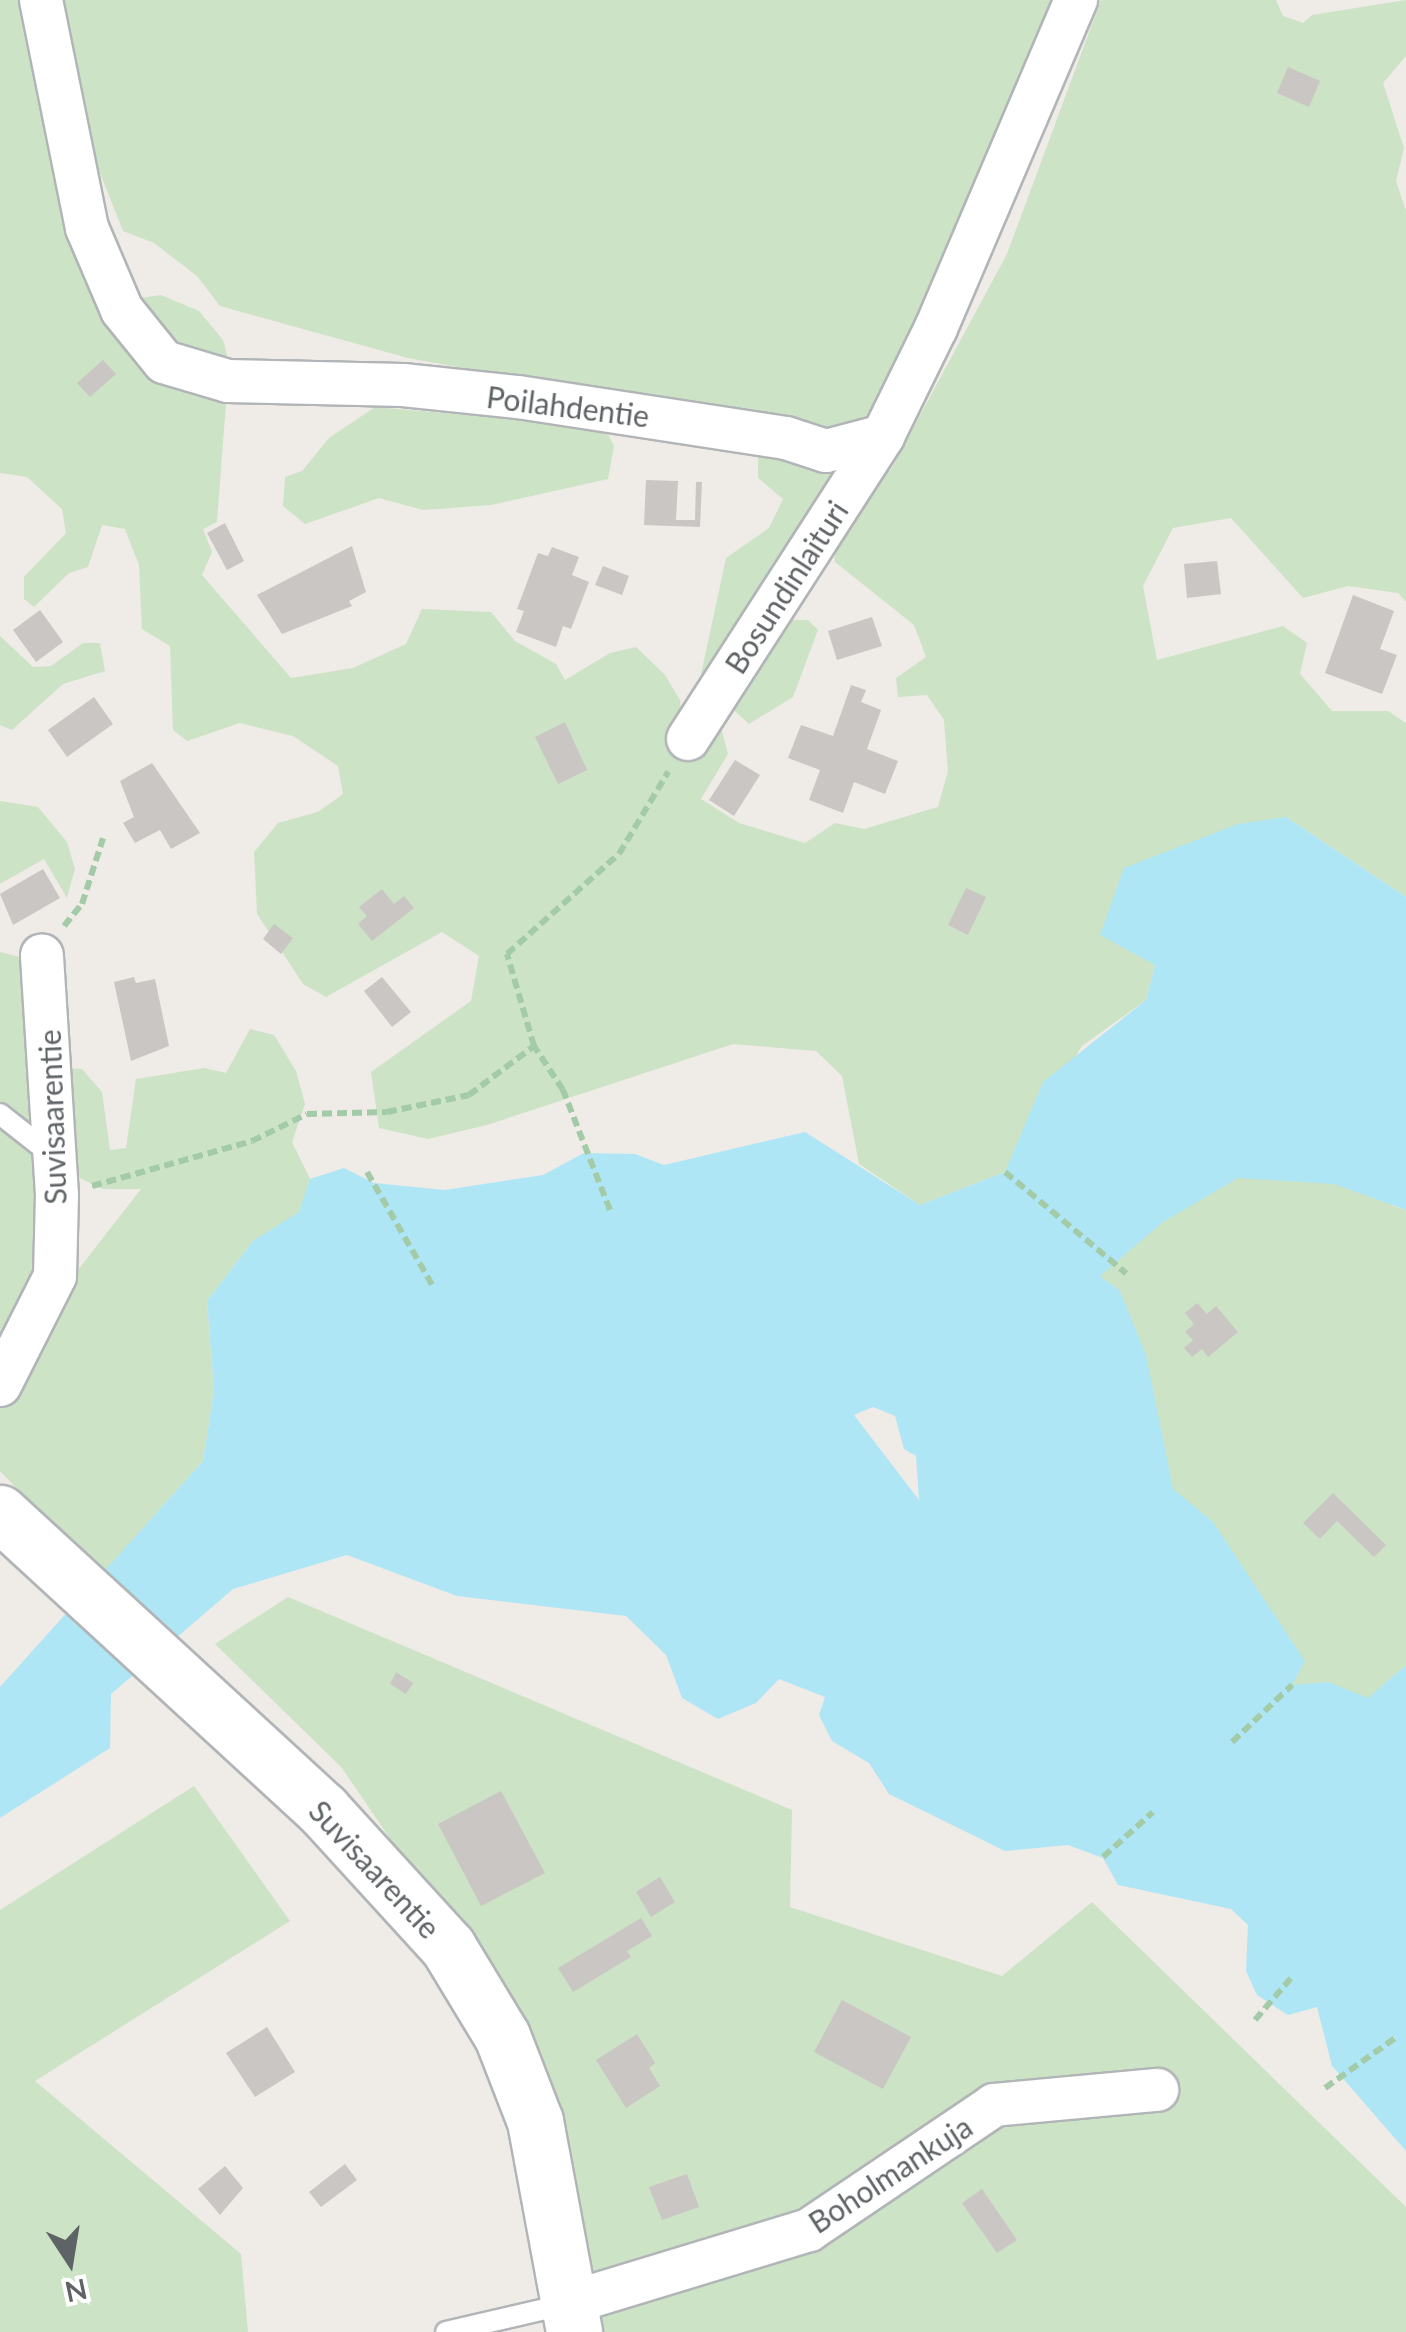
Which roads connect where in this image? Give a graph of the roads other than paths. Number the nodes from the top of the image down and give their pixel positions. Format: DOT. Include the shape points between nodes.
graph roads {
  1 [pos="41,0"];
  2 [pos="1076,0"];
  3 [pos="883,436"];
  4 [pos="688,738"];
  5 [pos="42,955"];
  6 [pos="0,1114"];
  7 [pos="56,1176"];
  8 [pos="0,1385"];
  9 [pos="3,1517"];
  10 [pos="1157,2090"];
  11 [pos="572,2318"];
  12 [pos="446,2332"];
  1 -- 3 [label="street, Poilahdentie" via="87,228 122,310 164,362 228,381 403,384 518,397 786,438 826,450"];
  2 -- 3 [label="street" via="944,311"];
  3 -- 4 [label="street, Bosundinlaituri"];
  5 -- 7 [label="street, Suvisaarentie"];
  6 -- 7 [label="lane"];
  7 -- 8 [label="street, Suvisaarentie" via="55,1276"];
  9 -- 11 [label="street, Suvisaarentie" via="378,1866 478,1992 535,2121"];
  10 -- 11 [label="street, Boholmankuja" via="994,2105 809,2230"];
  11 -- 12 [label="lane"];
}
